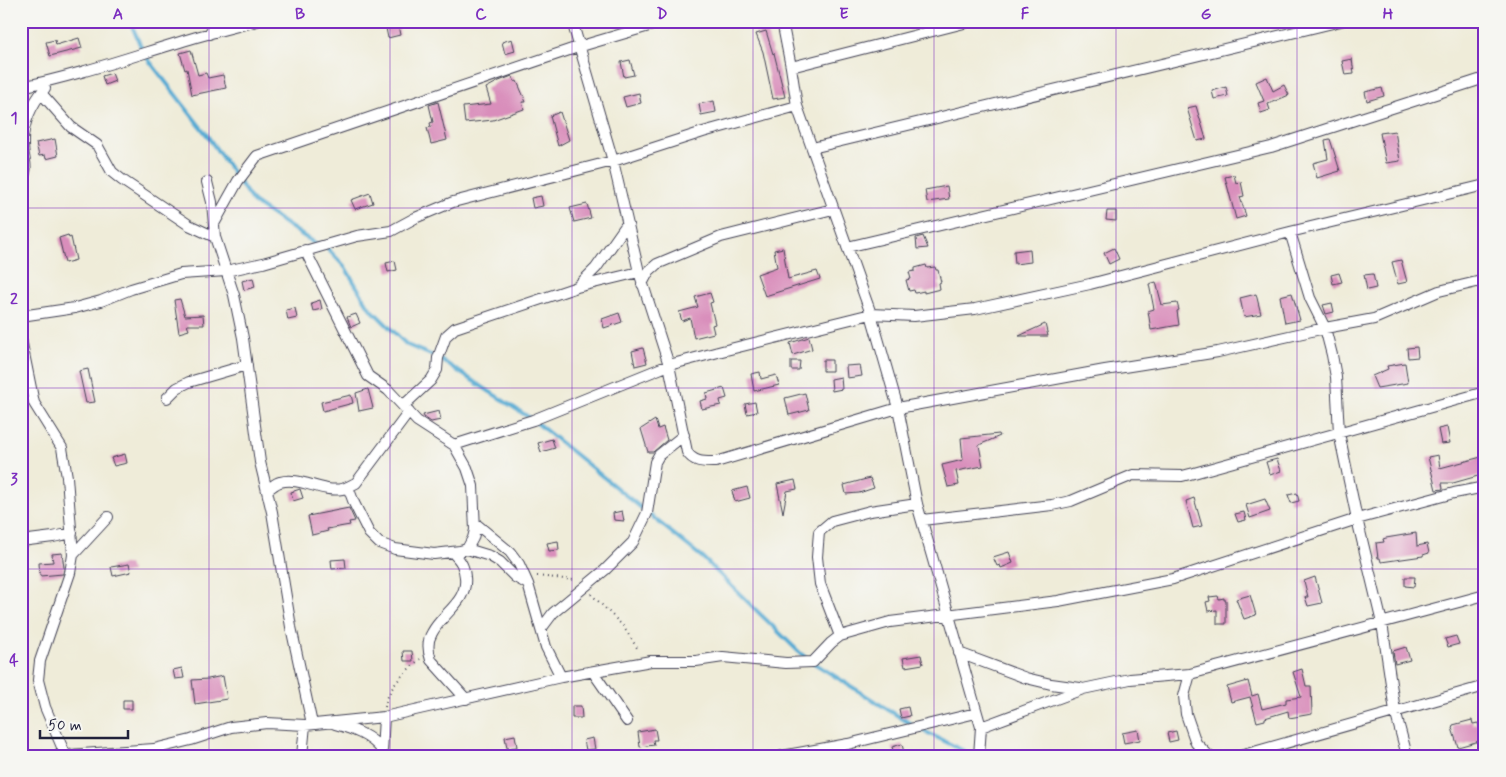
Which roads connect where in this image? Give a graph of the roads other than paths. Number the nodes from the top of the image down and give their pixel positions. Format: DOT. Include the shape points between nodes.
graph roads {
  1 [pos="218,21"];
  2 [pos="257,21"];
  3 [pos="572,21"];
  4 [pos="666,21"];
  5 [pos="782,21"];
  6 [pos="972,21"];
  7 [pos="1342,21"];
  8 [pos="209,34"];
  9 [pos="578,47"];
  10 [pos="792,67"];
  11 [pos="1485,78"];
  12 [pos="53,80"];
  13 [pos="21,86"];
  14 [pos="41,93"];
  15 [pos="797,106"];
  16 [pos="812,148"];
  17 [pos="612,161"];
  18 [pos="207,182"];
  19 [pos="21,183"];
  20 [pos="1485,185"];
  21 [pos="833,209"];
  22 [pos="215,222"];
  23 [pos="627,224"];
  24 [pos="1290,232"];
  25 [pos="215,237"];
  26 [pos="846,247"];
  27 [pos="305,250"];
  28 [pos="226,271"];
  29 [pos="639,272"];
  30 [pos="1485,280"];
  31 [pos="642,284"];
  32 [pos="577,287"];
  33 [pos="871,314"];
  34 [pos="21,316"];
  35 [pos="1325,328"];
  36 [pos="21,339"];
  37 [pos="247,365"];
  38 [pos="670,366"];
  39 [pos="1485,392"];
  40 [pos="167,398"];
  41 [pos="898,408"];
  42 [pos="406,409"];
  43 [pos="1339,433"];
  44 [pos="684,435"];
  45 [pos="454,445"];
  46 [pos="348,487"];
  47 [pos="1485,487"];
  48 [pos="267,490"];
  49 [pos="917,504"];
  50 [pos="108,517"];
  51 [pos="1357,519"];
  52 [pos="922,520"];
  53 [pos="475,523"];
  54 [pos="72,533"];
  55 [pos="21,541"];
  56 [pos="467,548"];
  57 [pos="453,553"];
  58 [pos="73,555"];
  59 [pos="526,580"];
  60 [pos="1485,595"];
  61 [pos="949,615"];
  62 [pos="1382,623"];
  63 [pos="541,629"];
  64 [pos="840,636"];
  65 [pos="959,653"];
  66 [pos="593,672"];
  67 [pos="1190,674"];
  68 [pos="561,677"];
  69 [pos="1485,686"];
  70 [pos="1083,689"];
  71 [pos="466,699"];
  72 [pos="1395,711"];
  73 [pos="976,713"];
  74 [pos="384,716"];
  75 [pos="627,721"];
  76 [pos="330,722"];
  77 [pos="308,725"];
  78 [pos="980,727"];
  79 [pos="155,753"];
  80 [pos="382,753"];
  81 [pos="65,754"];
  82 [pos="53,756"];
  83 [pos="302,756"];
  84 [pos="782,756"];
  85 [pos="979,756"];
  86 [pos="1209,756"];
  87 [pos="1240,756"];
  88 [pos="1405,756"];
  1 -- 8 [label="street"];
  2 -- 8 [label="street"];
  3 -- 9 [label="street"];
  4 -- 9 [label="street"];
  5 -- 10 [label="street"];
  6 -- 10 [label="street"];
  7 -- 16 [label="street"];
  8 -- 12 [label="street"];
  9 -- 17 [label="street"];
  9 -- 22 [label="street" via="257,156 238,181"];
  10 -- 15 [label="street"];
  11 -- 26 [label="street" via="1271,147"];
  12 -- 13 [label="street"];
  12 -- 14 [label="street"];
  14 -- 19 [label="street" via="29,111 23,143 27,168"];
  14 -- 25 [label="street" via="71,127 97,145 112,172 189,225"];
  15 -- 16 [label="street"];
  15 -- 17 [label="street"];
  16 -- 21 [label="street"];
  17 -- 23 [label="street"];
  17 -- 27 [label="street" via="453,202 391,231"];
  18 -- 22 [label="street"];
  20 -- 24 [label="street"];
  21 -- 26 [label="street"];
  21 -- 31 [label="street" via="721,237 657,264"];
  22 -- 25 [label="street"];
  23 -- 29 [label="street"];
  23 -- 32 [label="street" via="596,268"];
  24 -- 33 [label="street" via="1090,284 975,309 914,316"];
  24 -- 35 [label="street" via="1310,298"];
  25 -- 28 [label="street"];
  26 -- 33 [label="street"];
  27 -- 28 [label="street"];
  27 -- 42 [label="street" via="363,369"];
  28 -- 34 [label="street" via="181,274 75,308"];
  28 -- 37 [label="street" via="234,295"];
  29 -- 31 [label="street"];
  29 -- 32 [label="street"];
  30 -- 35 [label="street" via="1440,291 1374,319"];
  31 -- 38 [label="street"];
  32 -- 42 [label="street" via="455,328 446,336 431,380"];
  33 -- 38 [label="street"];
  33 -- 41 [label="street"];
  35 -- 41 [label="street" via="1218,352"];
  35 -- 43 [label="street" via="1336,377"];
  36 -- 54 [label="street" via="34,403 62,448"];
  37 -- 40 [label="street" via="189,382"];
  37 -- 48 [label="street"];
  38 -- 44 [label="street"];
  38 -- 45 [label="street" via="533,420"];
  39 -- 43 [label="street"];
  41 -- 44 [label="street" via="716,462 699,462 690,457"];
  41 -- 49 [label="street"];
  42 -- 45 [label="street" via="417,421"];
  42 -- 46 [label="street" via="362,476"];
  43 -- 51 [label="street"];
  43 -- 52 [label="street" via="1182,476 1133,475 1061,503"];
  44 -- 63 [label="street" via="655,462 648,513 633,542 553,613"];
  45 -- 53 [label="street" via="473,486"];
  46 -- 48 [label="street" via="340,490 292,481 279,482"];
  46 -- 57 [label="street" via="369,532 380,543 395,549"];
  47 -- 51 [label="street"];
  48 -- 77 [label="street"];
  49 -- 52 [label="street"];
  49 -- 64 [label="street" via="832,521 818,532 820,584"];
  50 -- 58 [label="street"];
  51 -- 61 [label="street" via="1173,579 1058,602"];
  51 -- 62 [label="street"];
  52 -- 61 [label="street"];
  53 -- 56 [label="street" via="473,538"];
  53 -- 59 [label="street" via="510,552"];
  54 -- 55 [label="street"];
  54 -- 58 [label="street"];
  56 -- 57 [label="street"];
  56 -- 59 [label="street" via="500,562 515,577"];
  57 -- 71 [label="street" via="462,562 466,585 455,606 431,634 428,652 431,660"];
  58 -- 81 [label="street" via="70,573 40,660 38,680"];
  59 -- 63 [label="street"];
  60 -- 62 [label="street"];
  61 -- 64 [label="street" via="890,622"];
  61 -- 65 [label="street"];
  62 -- 67 [label="street"];
  62 -- 72 [label="street"];
  63 -- 68 [label="street" via="546,648"];
  64 -- 66 [label="street" via="813,662 723,658 646,662"];
  65 -- 70 [label="street" via="1026,678"];
  65 -- 73 [label="street"];
  66 -- 68 [label="street"];
  66 -- 75 [label="street"];
  67 -- 70 [label="street" via="1130,679"];
  67 -- 86 [label="street" via="1184,696 1186,714 1196,743"];
  68 -- 71 [label="street"];
  69 -- 72 [label="street"];
  70 -- 78 [label="street"];
  71 -- 74 [label="street"];
  72 -- 87 [label="street"];
  72 -- 88 [label="street"];
  73 -- 78 [label="street"];
  73 -- 84 [label="street" via="848,744"];
  74 -- 76 [label="street"];
  74 -- 80 [label="street"];
  76 -- 77 [label="street"];
  76 -- 80 [label="street" via="356,730 377,744"];
  77 -- 79 [label="street" via="267,723 231,727"];
  77 -- 83 [label="street"];
  78 -- 85 [label="street"];
  79 -- 81 [label="street"];
  81 -- 82 [label="street"];
}
